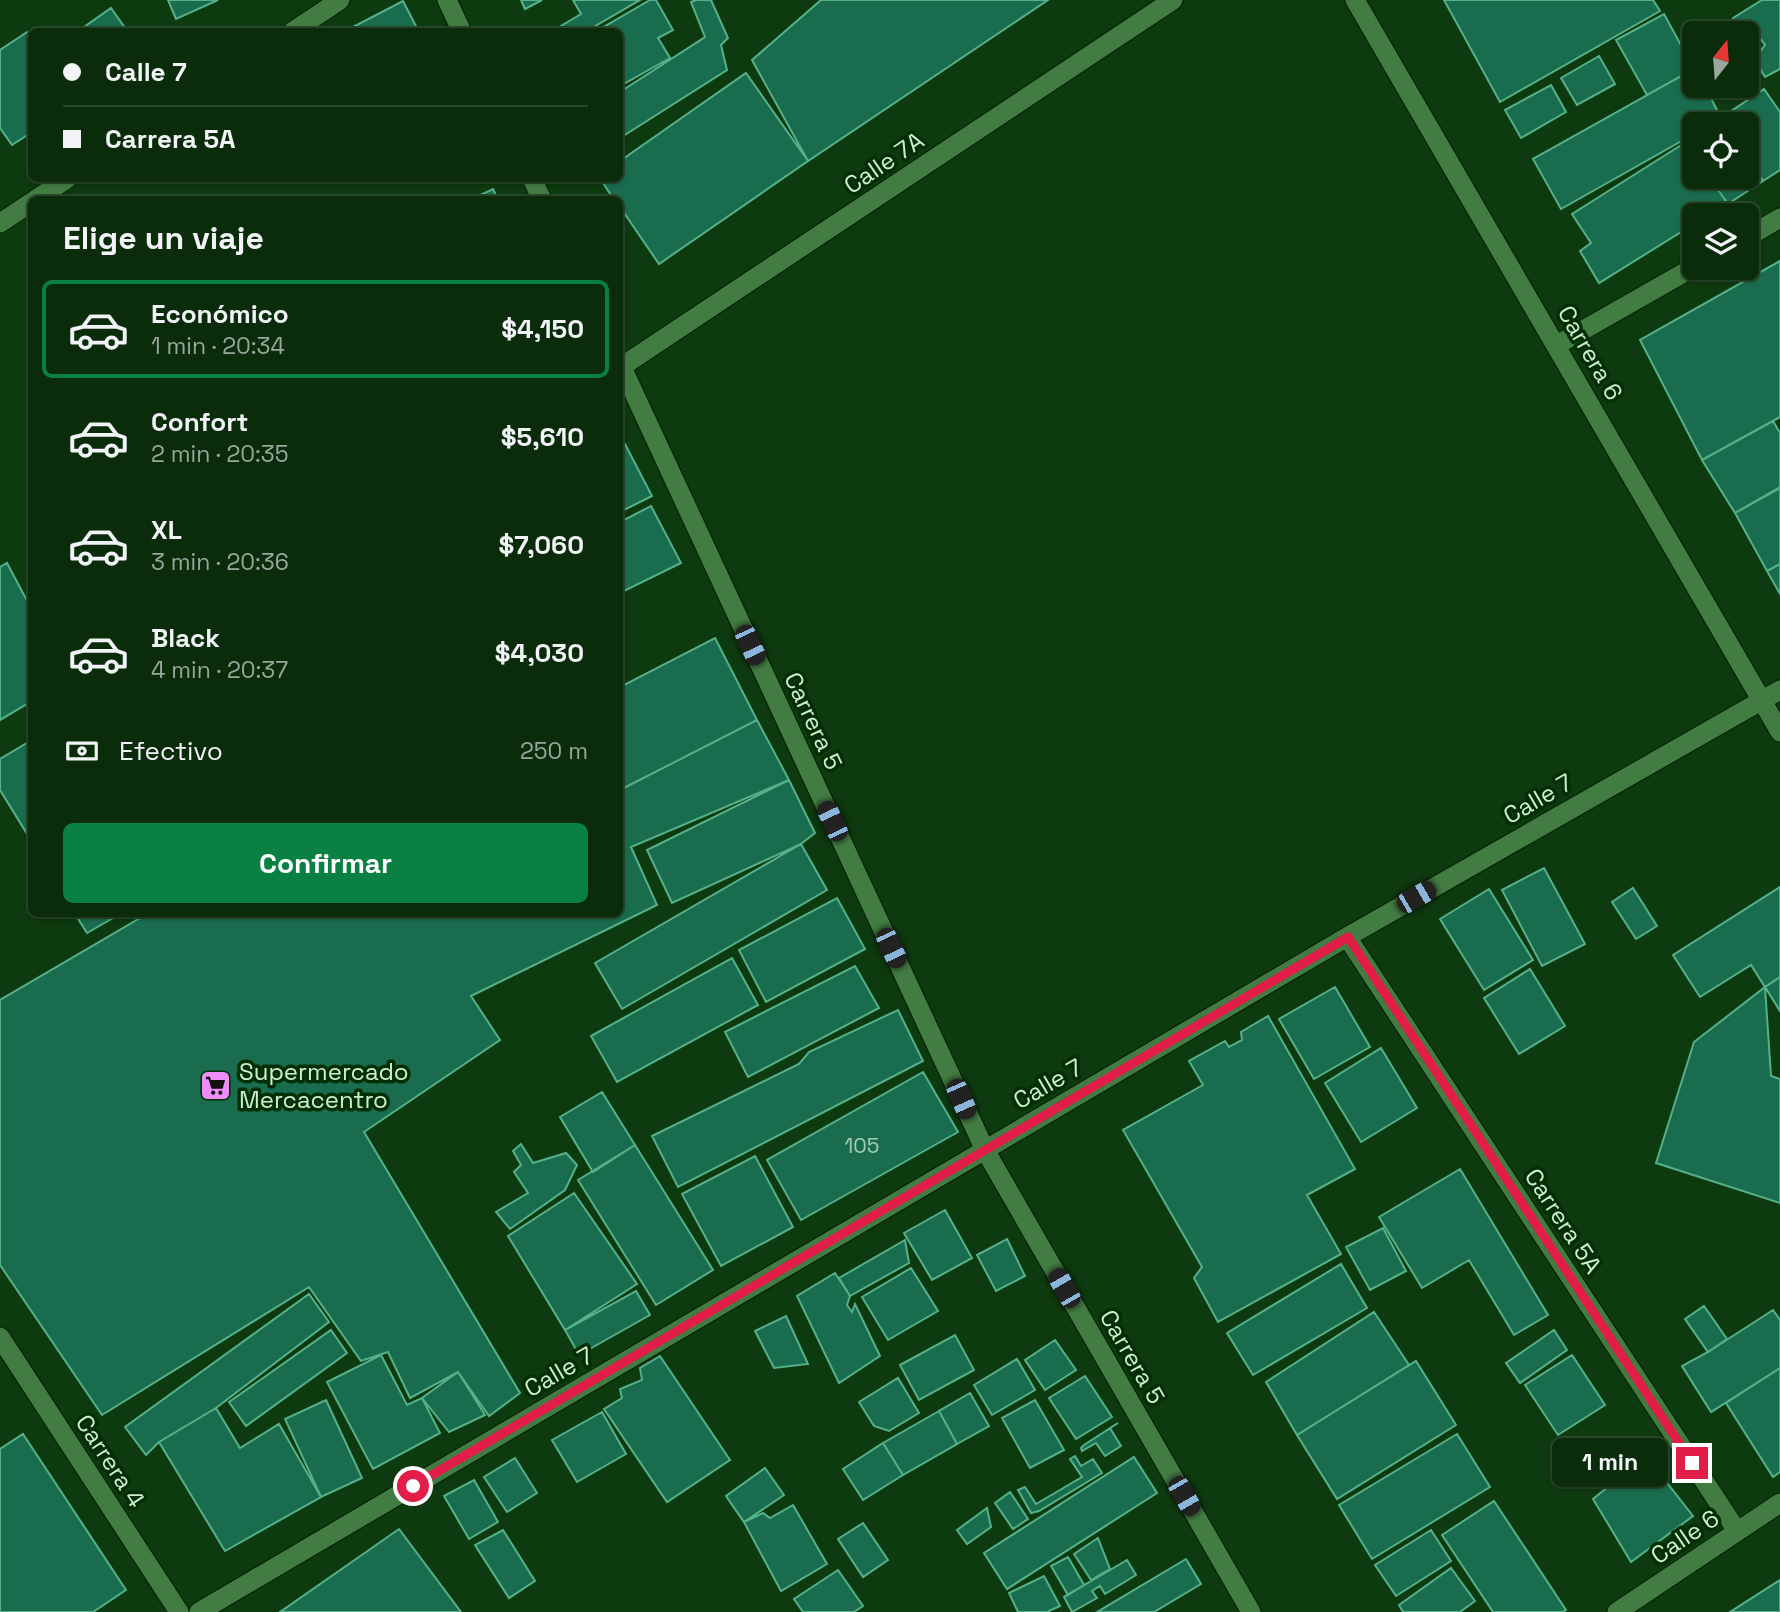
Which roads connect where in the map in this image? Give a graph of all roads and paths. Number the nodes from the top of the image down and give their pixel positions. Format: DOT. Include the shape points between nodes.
graph roads {
  1 [pos="340,0"];
  2 [pos="447,0"];
  3 [pos="1173,0"];
  4 [pos="1355,0"];
  5 [pos="298,28"];
  6 [pos="460,28"];
  7 [pos="62,182"];
  8 [pos="41,196"];
  9 [pos="28,205"];
  10 [pos="1780,218"];
  11 [pos="0,223"];
  12 [pos="1759,230"];
  13 [pos="1682,274"];
  14 [pos="1557,345"];
  15 [pos="623,363"];
  16 [pos="623,371"];
  17 [pos="1780,690"];
  18 [pos="1761,700"];
  19 [pos="1780,732"];
  20 [pos="1348,937"];
  21 [pos="985,1150"];
  22 [pos="0,1337"];
  23 [pos="1780,1503"];
  24 [pos="1737,1531"];
  25 [pos="179,1612"];
  26 [pos="199,1612"];
  27 [pos="1251,1612"];
  28 [pos="1617,1612"];
  1 -- 5 [label="street"];
  2 -- 6 [label="street"];
  3 -- 15 [label="street, Calle 7A"];
  4 -- 14 [label="street, Carrera 6"];
  7 -- 8 [label="street"];
  9 -- 11 [label="street"];
  10 -- 12 [label="street"];
  13 -- 14 [label="street"];
  14 -- 18 [label="street, Carrera 6"];
  16 -- 21 [label="street, Carrera 5"];
  17 -- 18 [label="street, Calle 7"];
  18 -- 19 [label="street, Carrera 6"];
  18 -- 20 [label="street, Calle 7"];
  20 -- 21 [label="street, Calle 7"];
  20 -- 24 [label="street, Carrera 5A"];
  21 -- 26 [label="street, Calle 7"];
  21 -- 27 [label="street, Carrera 5"];
  22 -- 25 [label="street, Carrera 4"];
  23 -- 24 [label="street, Calle 6"];
  24 -- 28 [label="street, Calle 6"];
}
